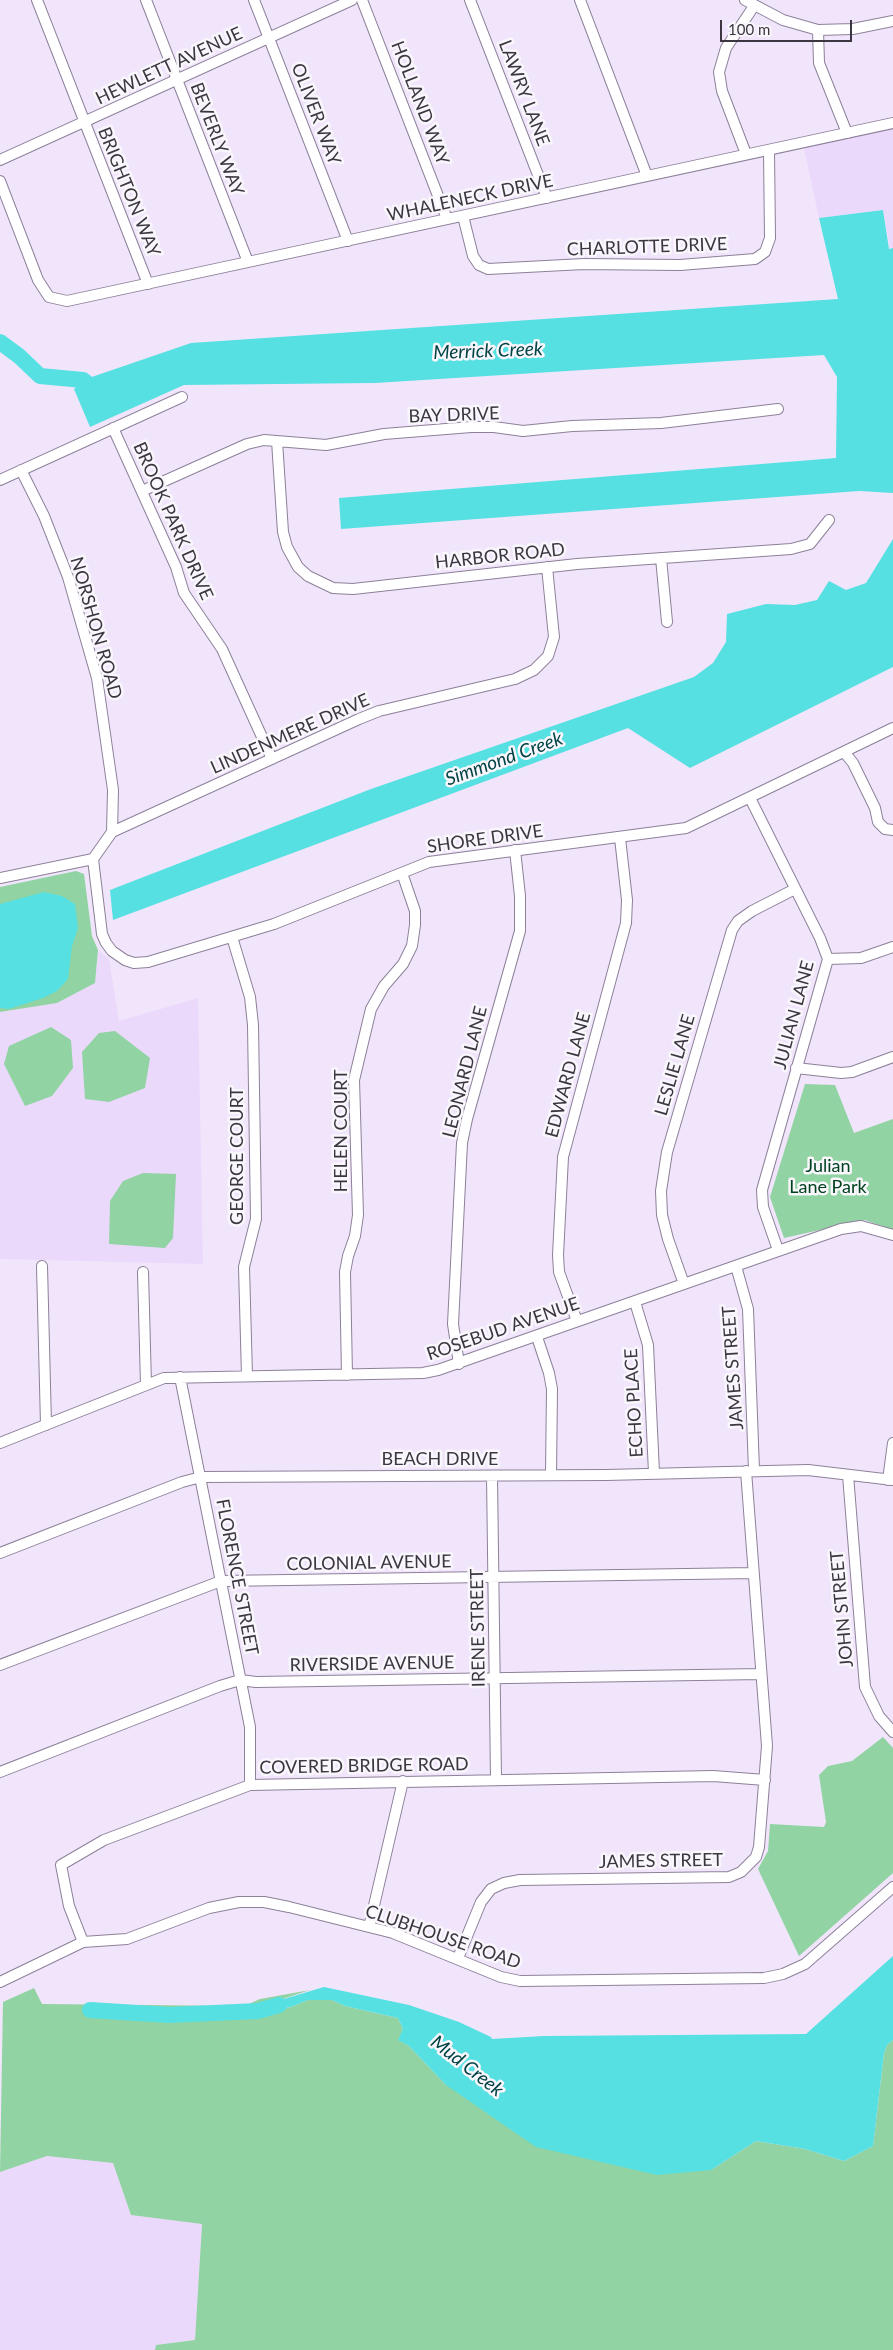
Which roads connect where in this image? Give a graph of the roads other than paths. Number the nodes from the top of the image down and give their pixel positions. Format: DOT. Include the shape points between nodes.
graph roads {
  1 [pos="37,0"];
  2 [pos="146,0"];
  3 [pos="254,0"];
  4 [pos="352,0"];
  5 [pos="362,0"];
  6 [pos="470,0"];
  7 [pos="580,0"];
  8 [pos="749,3"];
  9 [pos="893,21"];
  10 [pos="818,30"];
  11 [pos="269,38"];
  12 [pos="177,80"];
  13 [pos="84,123"];
  14 [pos="893,123"];
  15 [pos="847,133"];
  16 [pos="769,150"];
  17 [pos="746,154"];
  18 [pos="0,160"];
  19 [pos="647,176"];
  20 [pos="0,181"];
  21 [pos="547,198"];
  22 [pos="463,216"];
  23 [pos="447,219"];
  24 [pos="348,241"];
  25 [pos="248,262"];
  26 [pos="148,284"];
  27 [pos="182,398"];
  28 [pos="778,409"];
  29 [pos="113,428"];
  30 [pos="277,440"];
  31 [pos="21,470"];
  32 [pos="0,480"];
  33 [pos="142,491"];
  34 [pos="830,520"];
  35 [pos="661,558"];
  36 [pos="547,567"];
  37 [pos="667,622"];
  38 [pos="893,728"];
  39 [pos="844,752"];
  40 [pos="272,759"];
  41 [pos="750,798"];
  42 [pos="893,830"];
  43 [pos="112,832"];
  44 [pos="620,838"];
  45 [pos="515,850"];
  46 [pos="93,859"];
  47 [pos="402,873"];
  48 [pos="0,878"];
  49 [pos="795,889"];
  50 [pos="232,937"];
  51 [pos="893,947"];
  52 [pos="828,959"];
  53 [pos="893,1057"];
  54 [pos="796,1068"];
  55 [pos="893,1235"];
  56 [pos="778,1250"];
  57 [pos="42,1266"];
  58 [pos="736,1266"];
  59 [pos="143,1272"];
  60 [pos="684,1284"];
  61 [pos="635,1302"];
  62 [pos="577,1320"];
  63 [pos="537,1337"];
  64 [pos="460,1364"];
  65 [pos="346,1375"];
  66 [pos="247,1376"];
  67 [pos="180,1377"];
  68 [pos="146,1385"];
  69 [pos="46,1425"];
  70 [pos="0,1443"];
  71 [pos="893,1443"];
  72 [pos="750,1471"];
  73 [pos="654,1473"];
  74 [pos="551,1475"];
  75 [pos="848,1475"];
  76 [pos="492,1476"];
  77 [pos="200,1477"];
  78 [pos="890,1480"];
  79 [pos="0,1553"];
  80 [pos="753,1574"];
  81 [pos="494,1577"];
  82 [pos="221,1581"];
  83 [pos="0,1665"];
  84 [pos="761,1674"];
  85 [pos="495,1678"];
  86 [pos="240,1680"];
  87 [pos="893,1732"];
  88 [pos="0,1772"];
  89 [pos="496,1779"];
  90 [pos="765,1780"];
  91 [pos="403,1781"];
  92 [pos="250,1784"];
  93 [pos="893,1887"];
  94 [pos="368,1927"];
  95 [pos="83,1942"];
  96 [pos="458,1958"];
  97 [pos="0,1982"];
  1 -- 13 [label="street, BRIGHTON WAY"];
  2 -- 12 [label="street, BEVERLY WAY"];
  3 -- 11 [label="street, OLIVER WAY"];
  4 -- 11 [label="street, HEWLETT AVENUE"];
  5 -- 23 [label="street, HOLLAND WAY"];
  6 -- 21 [label="street, LAWRY LANE"];
  7 -- 19 [label="street"];
  8 -- 10 [label="street" via="783,20"];
  8 -- 17 [label="street" via="726,48 719,72 722,91"];
  9 -- 10 [label="street" via="853,29"];
  10 -- 15 [label="street" via="819,62"];
  11 -- 12 [label="street, HEWLETT AVENUE"];
  11 -- 24 [label="street, OLIVER WAY"];
  12 -- 13 [label="street, HEWLETT AVENUE"];
  12 -- 25 [label="street, BEVERLY WAY"];
  13 -- 18 [label="street, HEWLETT AVENUE"];
  13 -- 26 [label="street, BRIGHTON WAY"];
  14 -- 15 [label="street, WHALENECK DRIVE"];
  15 -- 16 [label="street, WHALENECK DRIVE"];
  16 -- 17 [label="street, WHALENECK DRIVE"];
  16 -- 22 [label="street, CHARLOTTE DRIVE" via="770,238 765,252 755,259 689,264 584,264 488,269 479,265 473,256"];
  17 -- 19 [label="street, WHALENECK DRIVE"];
  19 -- 21 [label="street, WHALENECK DRIVE"];
  20 -- 26 [label="street, WHALENECK DRIVE" via="38,280 54,299 67,301"];
  21 -- 22 [label="street, WHALENECK DRIVE"];
  22 -- 23 [label="street, WHALENECK DRIVE"];
  23 -- 24 [label="street, WHALENECK DRIVE"];
  24 -- 25 [label="street, WHALENECK DRIVE"];
  25 -- 26 [label="street, WHALENECK DRIVE"];
  27 -- 29 [label="street"];
  28 -- 30 [label="street, BAY DRIVE" via="661,423 523,431 471,427 384,434 326,445"];
  29 -- 31 [label="street"];
  29 -- 33 [label="street, BROOK PARK DRIVE"];
  30 -- 33 [label="street, BAY DRIVE" via="247,444"];
  30 -- 36 [label="street, HARBOR ROAD" via="283,532 287,547 298,567 321,584 353,589"];
  31 -- 32 [label="street"];
  31 -- 43 [label="street, NORSHON ROAD" via="44,516 68,577 97,678 113,790"];
  33 -- 40 [label="street, BROOK PARK DRIVE" via="176,567 184,593 222,649"];
  34 -- 35 [label="street, HARBOR ROAD" via="814,540 803,547"];
  35 -- 36 [label="street, HARBOR ROAD"];
  35 -- 37 [label="street"];
  36 -- 40 [label="street, LINDENMERE DRIVE" via="554,637 548,656 534,670 515,679 379,711"];
  38 -- 39 [label="street, SHORE DRIVE"];
  39 -- 41 [label="street, SHORE DRIVE"];
  39 -- 42 [label="street" via="853,762 875,808 878,822 885,829"];
  40 -- 43 [label="street, LINDENMERE DRIVE"];
  41 -- 44 [label="street, SHORE DRIVE" via="686,828"];
  41 -- 49 [label="street, JULIAN LANE"];
  43 -- 46 [label="street"];
  44 -- 45 [label="street, SHORE DRIVE"];
  44 -- 62 [label="street, EDWARD LANE" via="627,900 626,923 563,1157 558,1255 560,1272"];
  45 -- 47 [label="street, SHORE DRIVE" via="443,858"];
  45 -- 64 [label="street, LEONARD LANE" via="520,931 462,1143 454,1324"];
  46 -- 48 [label="street"];
  46 -- 50 [label="street, SHORE DRIVE" via="102,934 112,951 126,960 148,962"];
  47 -- 50 [label="street, SHORE DRIVE" via="274,924"];
  47 -- 65 [label="street, HELEN COURT" via="415,911 412,946 371,1009 354,1080 358,1215 345,1272"];
  49 -- 52 [label="street, JULIAN LANE"];
  49 -- 60 [label="street, LESLIE LANE" via="752,911 732,930 667,1152 661,1184 662,1214"];
  50 -- 66 [label="street, GEORGE COURT" via="250,997 253,1025 256,1218 244,1267"];
  51 -- 52 [label="street" via="861,958"];
  52 -- 54 [label="street, JULIAN LANE"];
  53 -- 54 [label="street" via="852,1072"];
  54 -- 56 [label="street, JULIAN LANE" via="762,1190 763,1207"];
  55 -- 56 [label="street, ROSEBUD AVENUE" via="872,1227 851,1226"];
  56 -- 58 [label="street, ROSEBUD AVENUE"];
  57 -- 69 [label="street"];
  58 -- 60 [label="street, ROSEBUD AVENUE"];
  58 -- 72 [label="street, JAMES STREET" via="748,1309"];
  59 -- 68 [label="street"];
  60 -- 61 [label="street, ROSEBUD AVENUE"];
  61 -- 62 [label="street, ROSEBUD AVENUE"];
  61 -- 73 [label="street, ECHO PLACE" via="648,1345"];
  62 -- 63 [label="street, ROSEBUD AVENUE"];
  63 -- 64 [label="street, ROSEBUD AVENUE"];
  63 -- 74 [label="street" via="552,1389"];
  64 -- 65 [label="street, ROSEBUD AVENUE" via="423,1373"];
  65 -- 66 [label="street, ROSEBUD AVENUE"];
  66 -- 67 [label="street, ROSEBUD AVENUE"];
  67 -- 68 [label="street, ROSEBUD AVENUE" via="164,1378"];
  67 -- 77 [label="street, FLORENCE STREET"];
  68 -- 69 [label="street, ROSEBUD AVENUE"];
  69 -- 70 [label="street, ROSEBUD AVENUE"];
  71 -- 78 [label="street"];
  72 -- 73 [label="street, BEACH DRIVE"];
  72 -- 75 [label="street, BEACH DRIVE" via="808,1470"];
  72 -- 80 [label="street, JAMES STREET"];
  73 -- 74 [label="street, BEACH DRIVE"];
  74 -- 76 [label="street, BEACH DRIVE"];
  75 -- 78 [label="street, BEACH DRIVE"];
  75 -- 87 [label="street, JOHN STREET" via="865,1688 878,1716"];
  76 -- 77 [label="street, BEACH DRIVE"];
  76 -- 81 [label="street, IRENE STREET"];
  77 -- 79 [label="street, BEACH DRIVE"];
  77 -- 82 [label="street, FLORENCE STREET"];
  80 -- 81 [label="street, COLONIAL AVENUE"];
  80 -- 84 [label="street, JAMES STREET"];
  81 -- 82 [label="street, COLONIAL AVENUE"];
  81 -- 85 [label="street, IRENE STREET"];
  82 -- 83 [label="street, COLONIAL AVENUE"];
  82 -- 86 [label="street, FLORENCE STREET"];
  84 -- 85 [label="street, RIVERSIDE AVENUE"];
  84 -- 90 [label="street, JAMES STREET" via="767,1746"];
  85 -- 86 [label="street, RIVERSIDE AVENUE"];
  85 -- 89 [label="street, IRENE STREET"];
  86 -- 88 [label="street, RIVERSIDE AVENUE"];
  86 -- 92 [label="street, FLORENCE STREET" via="251,1740"];
  89 -- 90 [label="street, COVERED BRIDGE ROAD" via="713,1776"];
  89 -- 91 [label="street, COVERED BRIDGE ROAD"];
  90 -- 96 [label="street, JAMES STREET" via="759,1846 752,1863 741,1872 718,1878 520,1880 504,1883 491,1889 480,1902"];
  91 -- 92 [label="street, COVERED BRIDGE ROAD"];
  91 -- 94 [label="street"];
  92 -- 95 [label="street, COVERED BRIDGE ROAD" via="104,1840 61,1865 69,1906"];
  93 -- 96 [label="street, CLUBHOUSE ROAD" via="805,1964 764,1978 527,1982 501,1977"];
  94 -- 95 [label="street, CLUBHOUSE ROAD" via="272,1904 239,1902 209,1908 127,1939"];
  94 -- 96 [label="street, CLUBHOUSE ROAD"];
  95 -- 97 [label="street, CLUBHOUSE ROAD"];
}
